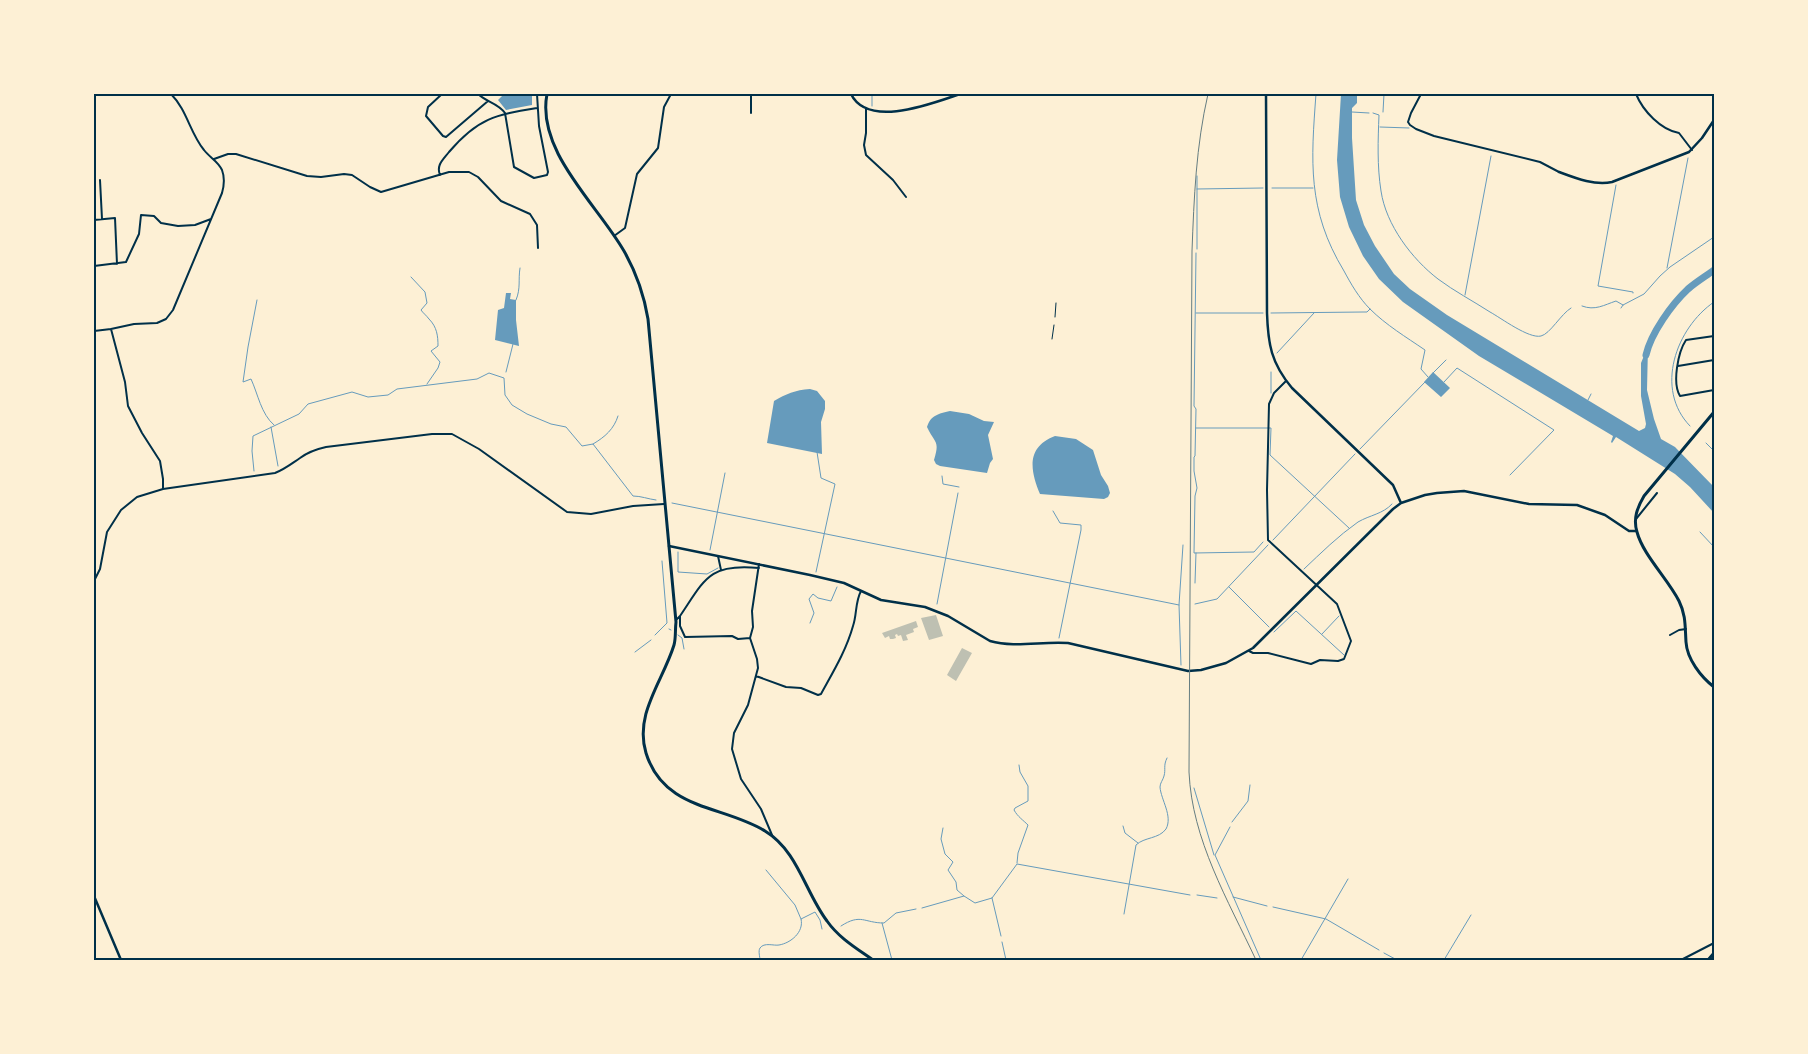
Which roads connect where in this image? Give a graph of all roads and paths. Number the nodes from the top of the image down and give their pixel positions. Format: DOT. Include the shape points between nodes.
graph roads {
  1 [pos="171,94"];
  2 [pos="442,94"];
  3 [pos="478,94"];
  4 [pos="537,94"];
  5 [pos="547,94"];
  6 [pos="565,94"];
  7 [pos="573,94"];
  8 [pos="670,94"];
  9 [pos="751,94"];
  10 [pos="851,94"];
  11 [pos="960,94"];
  12 [pos="1266,94"];
  13 [pos="1421,94"];
  14 [pos="1636,94"];
  15 [pos="488,101"];
  16 [pos="537,108"];
  17 [pos="866,108"];
  18 [pos="751,113"];
  19 [pos="505,114"];
  20 [pos="1714,120"];
  21 [pos="1692,150"];
  22 [pos="214,159"];
  23 [pos="1559,172"];
  24 [pos="440,175"];
  25 [pos="100,180"];
  26 [pos="906,198"];
  27 [pos="102,219"];
  28 [pos="211,219"];
  29 [pos="94,220"];
  30 [pos="614,236"];
  31 [pos="538,248"];
  32 [pos="117,264"];
  33 [pos="94,266"];
  34 [pos="1056,302"];
  35 [pos="1055,317"];
  36 [pos="1054,325"];
  37 [pos="111,329"];
  38 [pos="94,331"];
  39 [pos="1714,336"];
  40 [pos="1052,339"];
  41 [pos="1714,360"];
  42 [pos="1678,366"];
  43 [pos="1286,381"];
  44 [pos="1714,390"];
  45 [pos="1714,412"];
  46 [pos="163,489"];
  47 [pos="1657,493"];
  48 [pos="1401,503"];
  49 [pos="665,504"];
  50 [pos="1634,520"];
  51 [pos="1636,531"];
  52 [pos="669,546"];
  53 [pos="718,556"];
  54 [pos="759,566"];
  55 [pos="721,570"];
  56 [pos="94,581"];
  57 [pos="1316,584"];
  58 [pos="861,590"];
  59 [pos="680,616"];
  60 [pos="676,620"];
  61 [pos="1686,629"];
  62 [pos="1670,634"];
  63 [pos="750,638"];
  64 [pos="1249,651"];
  65 [pos="756,676"];
  66 [pos="1714,687"];
  67 [pos="94,770"];
  68 [pos="94,776"];
  69 [pos="773,837"];
  70 [pos="94,896"];
  71 [pos="1714,943"];
  72 [pos="1714,953"];
  73 [pos="121,960"];
  74 [pos="873,960"];
  75 [pos="1526,960"];
  76 [pos="1532,960"];
  77 [pos="1681,960"];
  78 [pos="1708,960"];
  1 -- 22 [label="street" via="180,104 197,140"];
  2 -- 15 [label="street" via="428,107 426,116 443,136"];
  3 -- 15 [label="street"];
  4 -- 16 [label="street"];
  5 -- 30 [label="main road" via="546,117 554,147"];
  6 -- 7 [label="street"];
  8 -- 30 [label="street" via="664,106 658,148 637,174 625,228"];
  9 -- 18 [label="street"];
  10 -- 17 [label="street"];
  11 -- 17 [label="street" via="898,112"];
  12 -- 43 [label="street" via="1268,342"];
  13 -- 23 [label="street" via="1408,120 1412,127 1434,136 1540,162"];
  14 -- 21 [label="street" via="1648,112 1679,134"];
  15 -- 19 [label="street" via="499,106"];
  16 -- 19 [label="street"];
  16 -- 19 [label="street" via="548,172 534,178 514,167"];
  17 -- 26 [label="street" via="866,155 893,180"];
  19 -- 24 [label="street" via="480,123 461,137 439,164"];
  20 -- 21 [label="street"];
  21 -- 23 [label="street" via="1609,183"];
  22 -- 24 [label="street" via="236,154 307,176 352,175 381,192"];
  22 -- 28 [label="street" via="224,180"];
  24 -- 31 [label="street" via="456,171 474,174 501,201 530,214 537,225"];
  25 -- 27 [label="street"];
  27 -- 29 [label="street"];
  27 -- 32 [label="street" via="115,218"];
  28 -- 32 [label="street" via="195,225 178,226 161,222 154,216 141,215 138,234 126,262"];
  28 -- 37 [label="street" via="173,310 166,319"];
  30 -- 49 [label="main road" via="636,277 646,306"];
  32 -- 33 [label="street"];
  34 -- 35 [label="street"];
  36 -- 40 [label="street"];
  37 -- 38 [label="street"];
  37 -- 46 [label="street" via="128,406 160,461"];
  39 -- 42 [label="street" via="1686,340"];
  41 -- 42 [label="street"];
  42 -- 44 [label="street" via="1680,396"];
  43 -- 48 [label="street" via="1393,485"];
  43 -- 57 [label="street" via="1274,393 1270,404 1268,540"];
  45 -- 50 [label="main road" via="1644,496"];
  46 -- 49 [label="street" via="275,473 326,447 446,433 458,436 479,449 567,512 591,514"];
  46 -- 56 [label="street" via="137,497 121,510 107,532 100,569"];
  47 -- 50 [label="street"];
  48 -- 51 [label="street" via="1425,495 1455,491 1529,504 1577,504 1605,515 1629,531"];
  48 -- 57 [label="street"];
  49 -- 52 [label="main road"];
  50 -- 51 [label="main road"];
  51 -- 61 [label="main road" via="1680,602"];
  52 -- 53 [label="street"];
  52 -- 60 [label="main road"];
  53 -- 54 [label="street"];
  53 -- 55 [label="street"];
  54 -- 55 [label="street"];
  54 -- 58 [label="street" via="844,583"];
  54 -- 63 [label="street"];
  55 -- 59 [label="street" via="704,582"];
  57 -- 64 [label="street"];
  57 -- 64 [label="street" via="1337,604 1351,641 1344,659 1320,660 1311,664"];
  58 -- 64 [label="street" via="881,600 936,610 990,641 1003,644 1068,643 1188,671 1214,667"];
  58 -- 65 [label="street" via="850,638 821,694 786,687"];
  59 -- 60 [label="street"];
  59 -- 63 [label="street" via="685,637"];
  60 -- 69 [label="main road" via="675,643 644,720 646,753 653,769 679,796 750,823"];
  61 -- 62 [label="street"];
  61 -- 66 [label="main road" via="1686,643 1694,664"];
  63 -- 65 [label="street" via="757,659"];
  65 -- 69 [label="street" via="748,704 734,733 732,749 741,779 761,809"];
  67 -- 68 [label="street"];
  69 -- 74 [label="main road" via="789,853 827,922 841,938"];
  70 -- 73 [label="street"];
  71 -- 77 [label="street"];
  72 -- 78 [label="main road"];
  75 -- 76 [label="street"];
}
